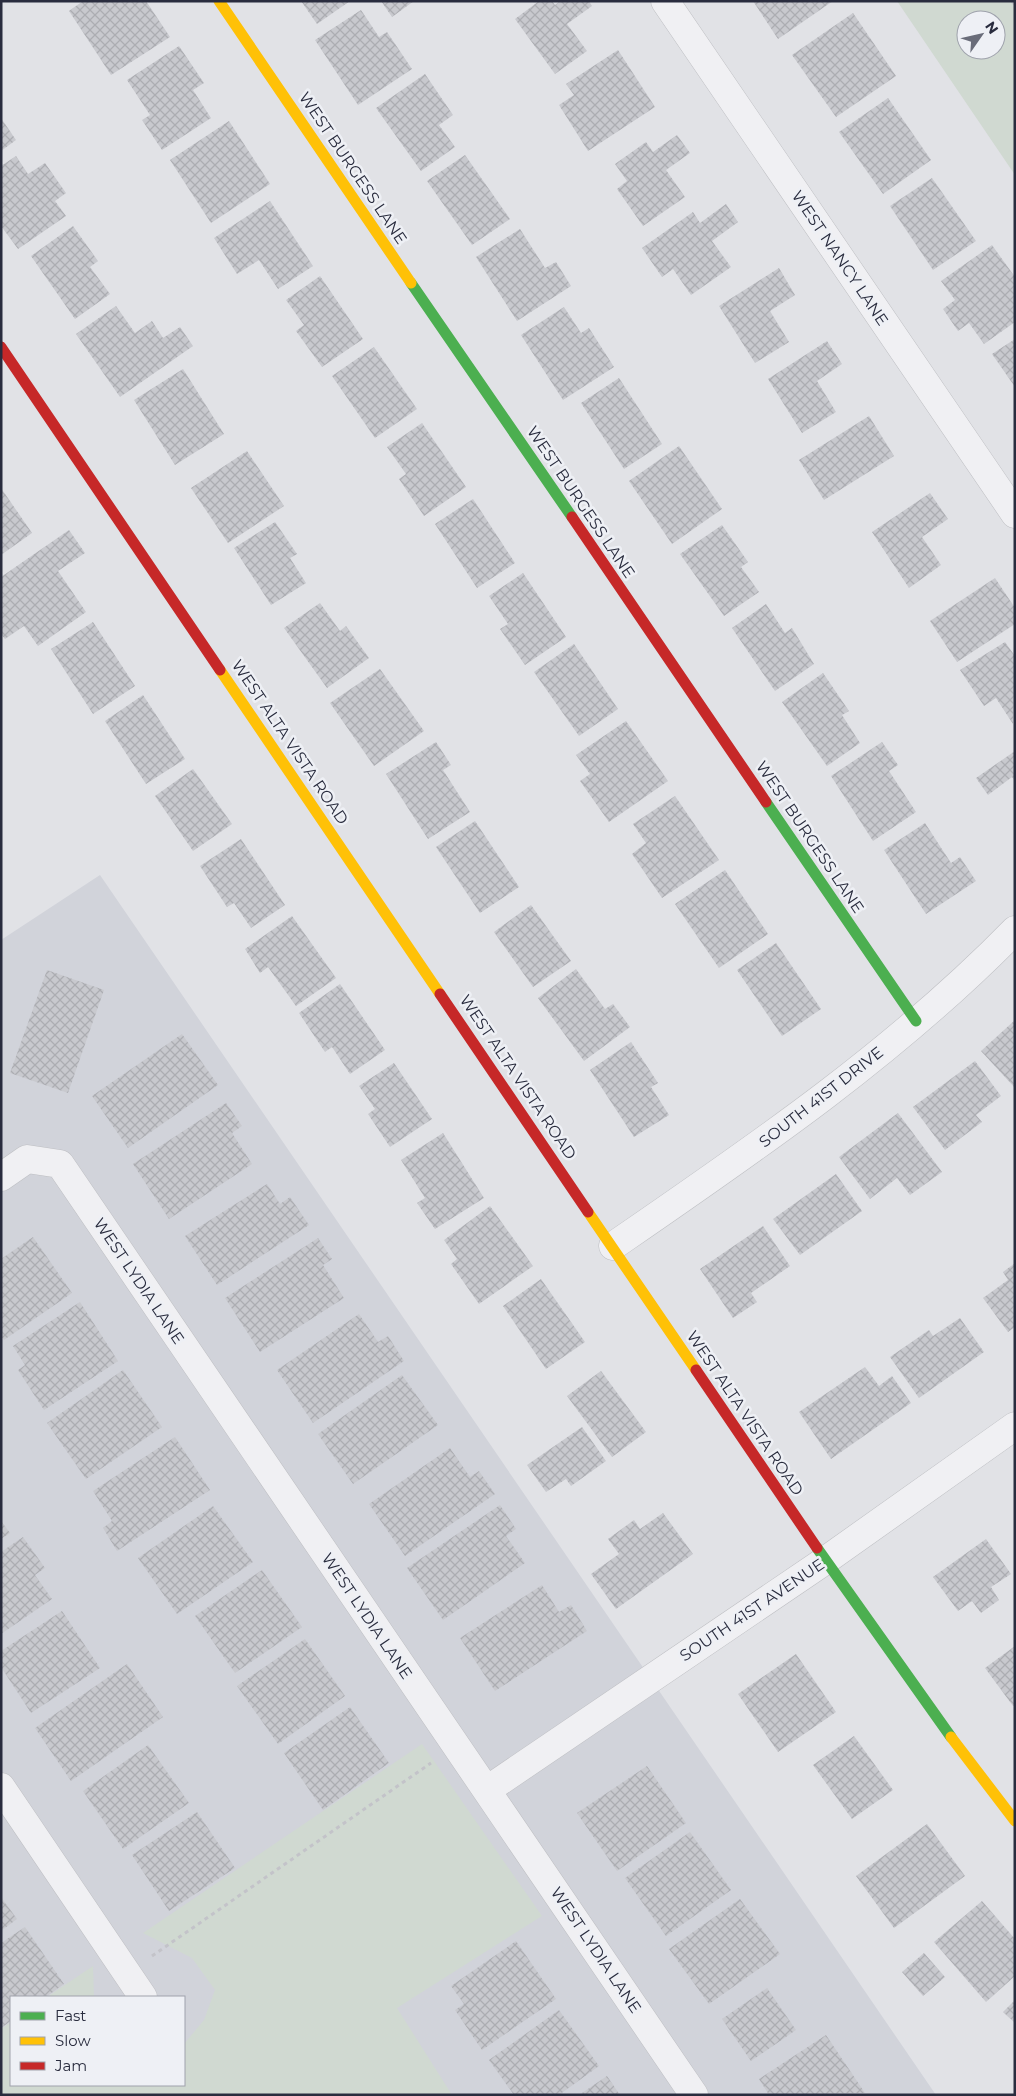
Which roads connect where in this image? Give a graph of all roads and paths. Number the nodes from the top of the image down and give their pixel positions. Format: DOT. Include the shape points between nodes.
graph roads {
  1 [pos="220,1"];
  2 [pos="665,1"];
  3 [pos="1012,1"];
  4 [pos="1015,5"];
  5 [pos="1,347"];
  6 [pos="1015,514"];
  7 [pos="1015,930"];
  8 [pos="916,1021"];
  9 [pos="1,1177"];
  10 [pos="613,1246"];
  11 [pos="1015,1426"];
  12 [pos="826,1560"];
  13 [pos="456,1746"];
  14 [pos="1,1787"];
  15 [pos="487,1790"];
  16 [pos="1015,1821"];
  17 [pos="127,1974"];
  18 [pos="143,1996"];
  19 [pos="694,2095"];
  1 -- 8 [label="street, WEST BURGESS LANE"];
  2 -- 6 [label="street, WEST NANCY LANE"];
  3 -- 4 [label="path"];
  5 -- 10 [label="street, WEST ALTA VISTA ROAD"];
  7 -- 8 [label="street, SOUTH 41ST DRIVE" via="972,974"];
  8 -- 10 [label="street, SOUTH 41ST DRIVE" via="863,1067 763,1143"];
  9 -- 13 [label="street, WEST LYDIA LANE" via="27,1159 60,1164"];
  10 -- 12 [label="street, WEST ALTA VISTA ROAD"];
  11 -- 12 [label="street, SOUTH 41ST AVENUE"];
  12 -- 15 [label="street, SOUTH 41ST AVENUE"];
  12 -- 16 [label="street, WEST ALTA VISTA ROAD" via="939,1722"];
  13 -- 15 [label="street, WEST LYDIA LANE"];
  13 -- 17 [label="path"];
  14 -- 17 [label="street"];
  15 -- 19 [label="street, WEST LYDIA LANE"];
  17 -- 18 [label="street"];
}
